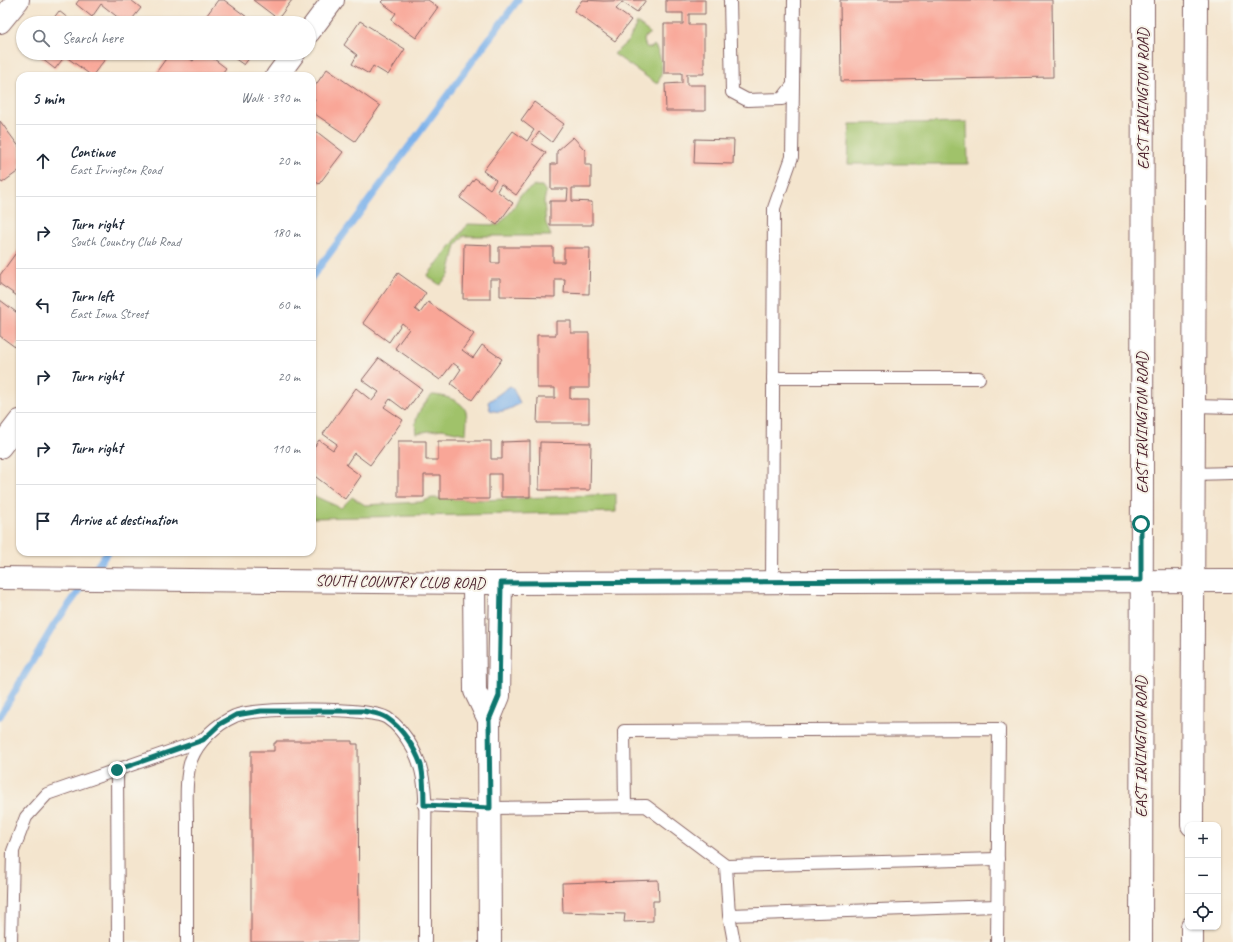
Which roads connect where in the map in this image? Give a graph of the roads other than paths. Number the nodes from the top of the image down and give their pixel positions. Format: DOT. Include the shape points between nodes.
graph roads {
  1 [pos="18,0"];
  2 [pos="333,0"];
  3 [pos="730,0"];
  4 [pos="794,0"];
  5 [pos="1143,0"];
  6 [pos="1196,0"];
  7 [pos="0,22"];
  8 [pos="316,23"];
  9 [pos="289,60"];
  10 [pos="279,72"];
  11 [pos="793,85"];
  12 [pos="773,378"];
  13 [pos="979,378"];
  14 [pos="1194,406"];
  15 [pos="1233,407"];
  16 [pos="16,426"];
  17 [pos="0,448"];
  18 [pos="1233,473"];
  19 [pos="1193,474"];
  20 [pos="0,578"];
  21 [pos="1141,580"];
  22 [pos="1193,581"];
  23 [pos="1233,581"];
  24 [pos="772,582"];
  25 [pos="474,583"];
  26 [pos="501,583"];
  27 [pos="489,720"];
  28 [pos="203,740"];
  29 [pos="117,770"];
  30 [pos="424,805"];
  31 [pos="625,806"];
  32 [pos="490,808"];
  33 [pos="1192,822"];
  34 [pos="998,859"];
  35 [pos="726,866"];
  36 [pos="997,906"];
  37 [pos="729,915"];
  38 [pos="1192,930"];
  39 [pos="11,942"];
  40 [pos="118,942"];
  41 [pos="187,942"];
  42 [pos="425,942"];
  43 [pos="490,942"];
  44 [pos="734,942"];
  45 [pos="997,942"];
  46 [pos="1141,942"];
  47 [pos="1192,942"];
  1 -- 7 [label="street"];
  2 -- 8 [label="street"];
  3 -- 11 [label="lane" via="732,92 747,100 782,99"];
  4 -- 11 [label="lane"];
  5 -- 21 [label="street, EAST IRVINGTON ROAD"];
  6 -- 14 [label="street"];
  9 -- 10 [label="street"];
  11 -- 12 [label="lane" via="792,157 774,208"];
  12 -- 13 [label="lane"];
  12 -- 24 [label="lane"];
  14 -- 15 [label="lane"];
  14 -- 19 [label="street"];
  16 -- 17 [label="street"];
  18 -- 19 [label="lane"];
  19 -- 22 [label="street"];
  20 -- 25 [label="street, SOUTH COUNTRY CLUB ROAD"];
  21 -- 22 [label="street, SOUTH COUNTRY CLUB ROAD"];
  21 -- 24 [label="street, SOUTH COUNTRY CLUB ROAD"];
  21 -- 46 [label="street, EAST IRVINGTON ROAD"];
  22 -- 23 [label="street, SOUTH COUNTRY CLUB ROAD"];
  22 -- 33 [label="street"];
  24 -- 26 [label="street, SOUTH COUNTRY CLUB ROAD"];
  25 -- 26 [label="street, SOUTH COUNTRY CLUB ROAD"];
  25 -- 27 [label="street" via="475,691"];
  26 -- 27 [label="street" via="499,696"];
  27 -- 32 [label="street"];
  28 -- 29 [label="lane"];
  28 -- 30 [label="lane" via="220,724 236,715 261,711 333,710 376,713 387,718 401,730 413,748 421,765"];
  28 -- 41 [label="lane" via="191,760 187,788"];
  29 -- 39 [label="lane" via="47,794 26,817 13,851"];
  29 -- 40 [label="lane"];
  30 -- 32 [label="lane"];
  30 -- 42 [label="lane"];
  31 -- 32 [label="lane"];
  31 -- 34 [label="lane" via="624,732 999,729"];
  31 -- 35 [label="lane" via="646,806"];
  32 -- 43 [label="street"];
  34 -- 35 [label="lane"];
  34 -- 36 [label="lane"];
  35 -- 37 [label="lane"];
  36 -- 37 [label="lane"];
  36 -- 45 [label="lane"];
  37 -- 44 [label="lane"];
  38 -- 47 [label="street"];
}
